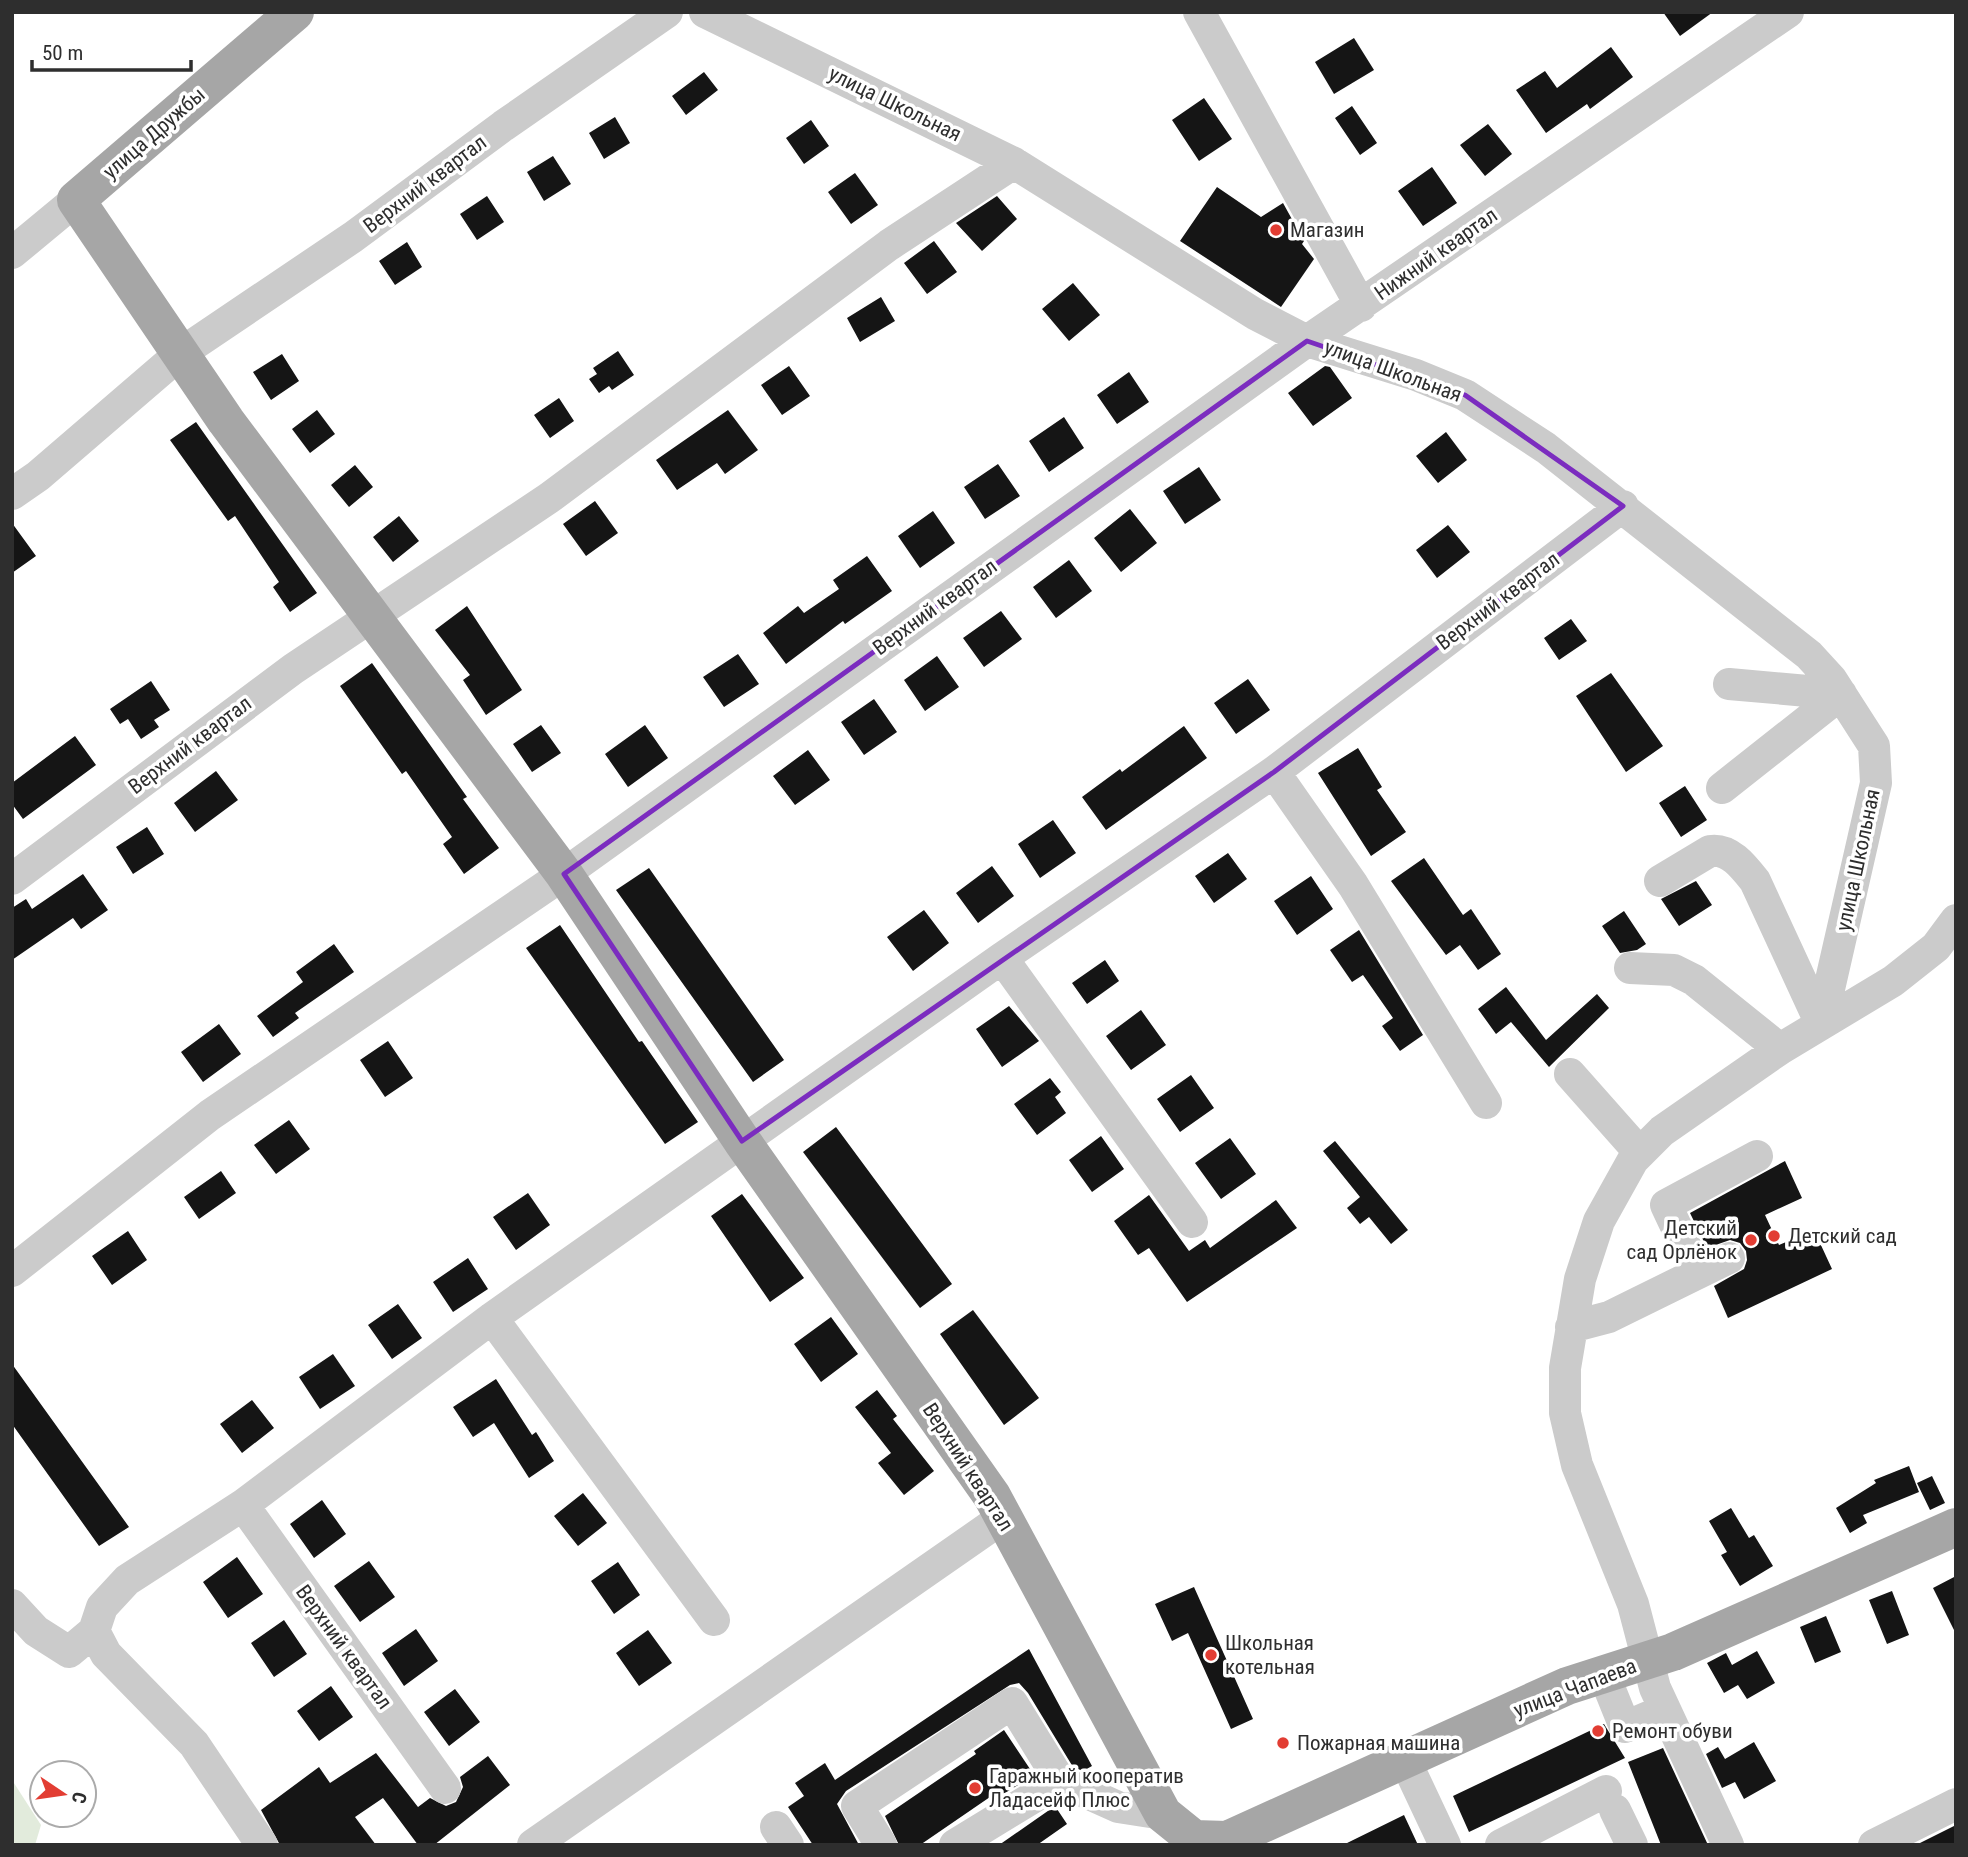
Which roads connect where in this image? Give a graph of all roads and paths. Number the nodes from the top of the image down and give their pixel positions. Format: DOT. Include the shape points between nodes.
graph roads {
  1 [pos="295,12"];
  2 [pos="667,12"];
  3 [pos="705,12"];
  4 [pos="1199,12"];
  5 [pos="1788,12"];
  6 [pos="1014,163"];
  7 [pos="76,201"];
  8 [pos="12,253"];
  9 [pos="1361,306"];
  10 [pos="1307,341"];
  11 [pos="181,353"];
  12 [pos="12,494"];
  13 [pos="1623,506"];
  14 [pos="372,617"];
  15 [pos="1729,684"];
  16 [pos="1841,694"];
  17 [pos="1274,772"];
  18 [pos="1723,788"];
  19 [pos="564,874"];
  20 [pos="12,879"];
  21 [pos="1660,881"];
  22 [pos="1956,920"];
  23 [pos="1002,958"];
  24 [pos="1630,968"];
  25 [pos="1821,1024"];
  26 [pos="1780,1049"];
  27 [pos="1570,1074"];
  28 [pos="1486,1103"];
  29 [pos="741,1141"];
  30 [pos="1640,1153"];
  31 [pos="1757,1156"];
  32 [pos="1192,1222"];
  33 [pos="1729,1258"];
  34 [pos="12,1271"];
  35 [pos="1698,1273"];
  36 [pos="492,1318"];
  37 [pos="1571,1327"];
  38 [pos="243,1505"];
  39 [pos="1004,1517"];
  40 [pos="1956,1527"];
  41 [pos="12,1605"];
  42 [pos="714,1620"];
  43 [pos="94,1631"];
  44 [pos="1645,1669"];
  45 [pos="1405,1760"];
  46 [pos="1060,1781"];
  47 [pos="445,1788"];
  48 [pos="1956,1804"];
  49 [pos="1163,1814"];
  50 [pos="1191,1842"];
  51 [pos="262,1845"];
  52 [pos="533,1845"];
  53 [pos="880,1845"];
  54 [pos="955,1845"];
  55 [pos="1445,1845"];
  56 [pos="1501,1845"];
  57 [pos="1632,1845"];
  58 [pos="1728,1845"];
  59 [pos="1874,1845"];
  1 -- 7 [label="main road, улица Дружбы"];
  2 -- 11 [label="street, Верхний квартал" via="354,237"];
  3 -- 6 [label="street, улица Школьная"];
  4 -- 9 [label="street, Нижний квартал"];
  5 -- 9 [label="street, Нижний квартал"];
  6 -- 10 [label="street, улица Школьная" via="1255,314"];
  6 -- 14 [label="street, Верхний квартал" via="889,245 549,499"];
  7 -- 8 [label="street, улица Дружбы"];
  7 -- 11 [label="main road, Верхний квартал"];
  9 -- 10 [label="street, Верхний квартал"];
  10 -- 13 [label="street, улица Школьная" via="1465,395"];
  10 -- 19 [label="street, Верхний квартал"];
  11 -- 12 [label="street, Верхний квартал"];
  11 -- 14 [label="main road, Верхний квартал"];
  13 -- 16 [label="street, улица Школьная" via="1809,655"];
  13 -- 17 [label="street, Верхний квартал"];
  14 -- 19 [label="main road, Верхний квартал"];
  14 -- 20 [label="street, Верхний квартал" via="293,669"];
  15 -- 16 [label="street"];
  16 -- 18 [label="street"];
  16 -- 25 [label="street, улица Школьная" via="1874,747 1876,783"];
  17 -- 23 [label="street, Верхний квартал"];
  17 -- 28 [label="street" via="1353,885"];
  19 -- 29 [label="main road, Верхний квартал"];
  19 -- 34 [label="street" via="210,1115"];
  21 -- 25 [label="street" via="1718,849 1742,865 1755,881"];
  22 -- 25 [label="street" via="1936,947 1893,981"];
  23 -- 29 [label="street, Верхний квартал"];
  23 -- 32 [label="street"];
  24 -- 26 [label="street" via="1674,970 1694,980"];
  25 -- 26 [label="street"];
  26 -- 30 [label="street" via="1662,1131"];
  27 -- 30 [label="street"];
  29 -- 36 [label="street, Верхний квартал"];
  29 -- 39 [label="main road, Верхний квартал"];
  30 -- 37 [label="street" via="1599,1221 1580,1279"];
  31 -- 35 [label="street" via="1666,1205"];
  33 -- 35 [label="street"];
  35 -- 37 [label="street" via="1609,1317"];
  36 -- 38 [label="street, Верхний квартал"];
  36 -- 42 [label="street"];
  37 -- 44 [label="street" via="1565,1413 1577,1465"];
  38 -- 43 [label="street, Верхний квартал" via="127,1580 102,1607"];
  38 -- 47 [label="street, Верхний квартал"];
  39 -- 49 [label="main road, Верхний квартал"];
  39 -- 52 [label="street"];
  40 -- 44 [label="main road, улица Чапаева"];
  41 -- 43 [label="street" via="36,1631 69,1653"];
  43 -- 51 [label="street" via="106,1654 194,1744"];
  44 -- 45 [label="main road, улица Чапаева" via="1567,1686"];
  44 -- 58 [label="street"];
  45 -- 50 [label="main road, улица Чапаева" via="1227,1840"];
  45 -- 55 [label="street"];
  46 -- 49 [label="street" via="1118,1807"];
  46 -- 53 [label="street" via="1013,1703 857,1806"];
  46 -- 54 [label="street"];
  48 -- 59 [label="street"];
  49 -- 50 [label="main road, Верхний квартал"];
  56 -- 57 [label="street" via="1610,1800"];
}
